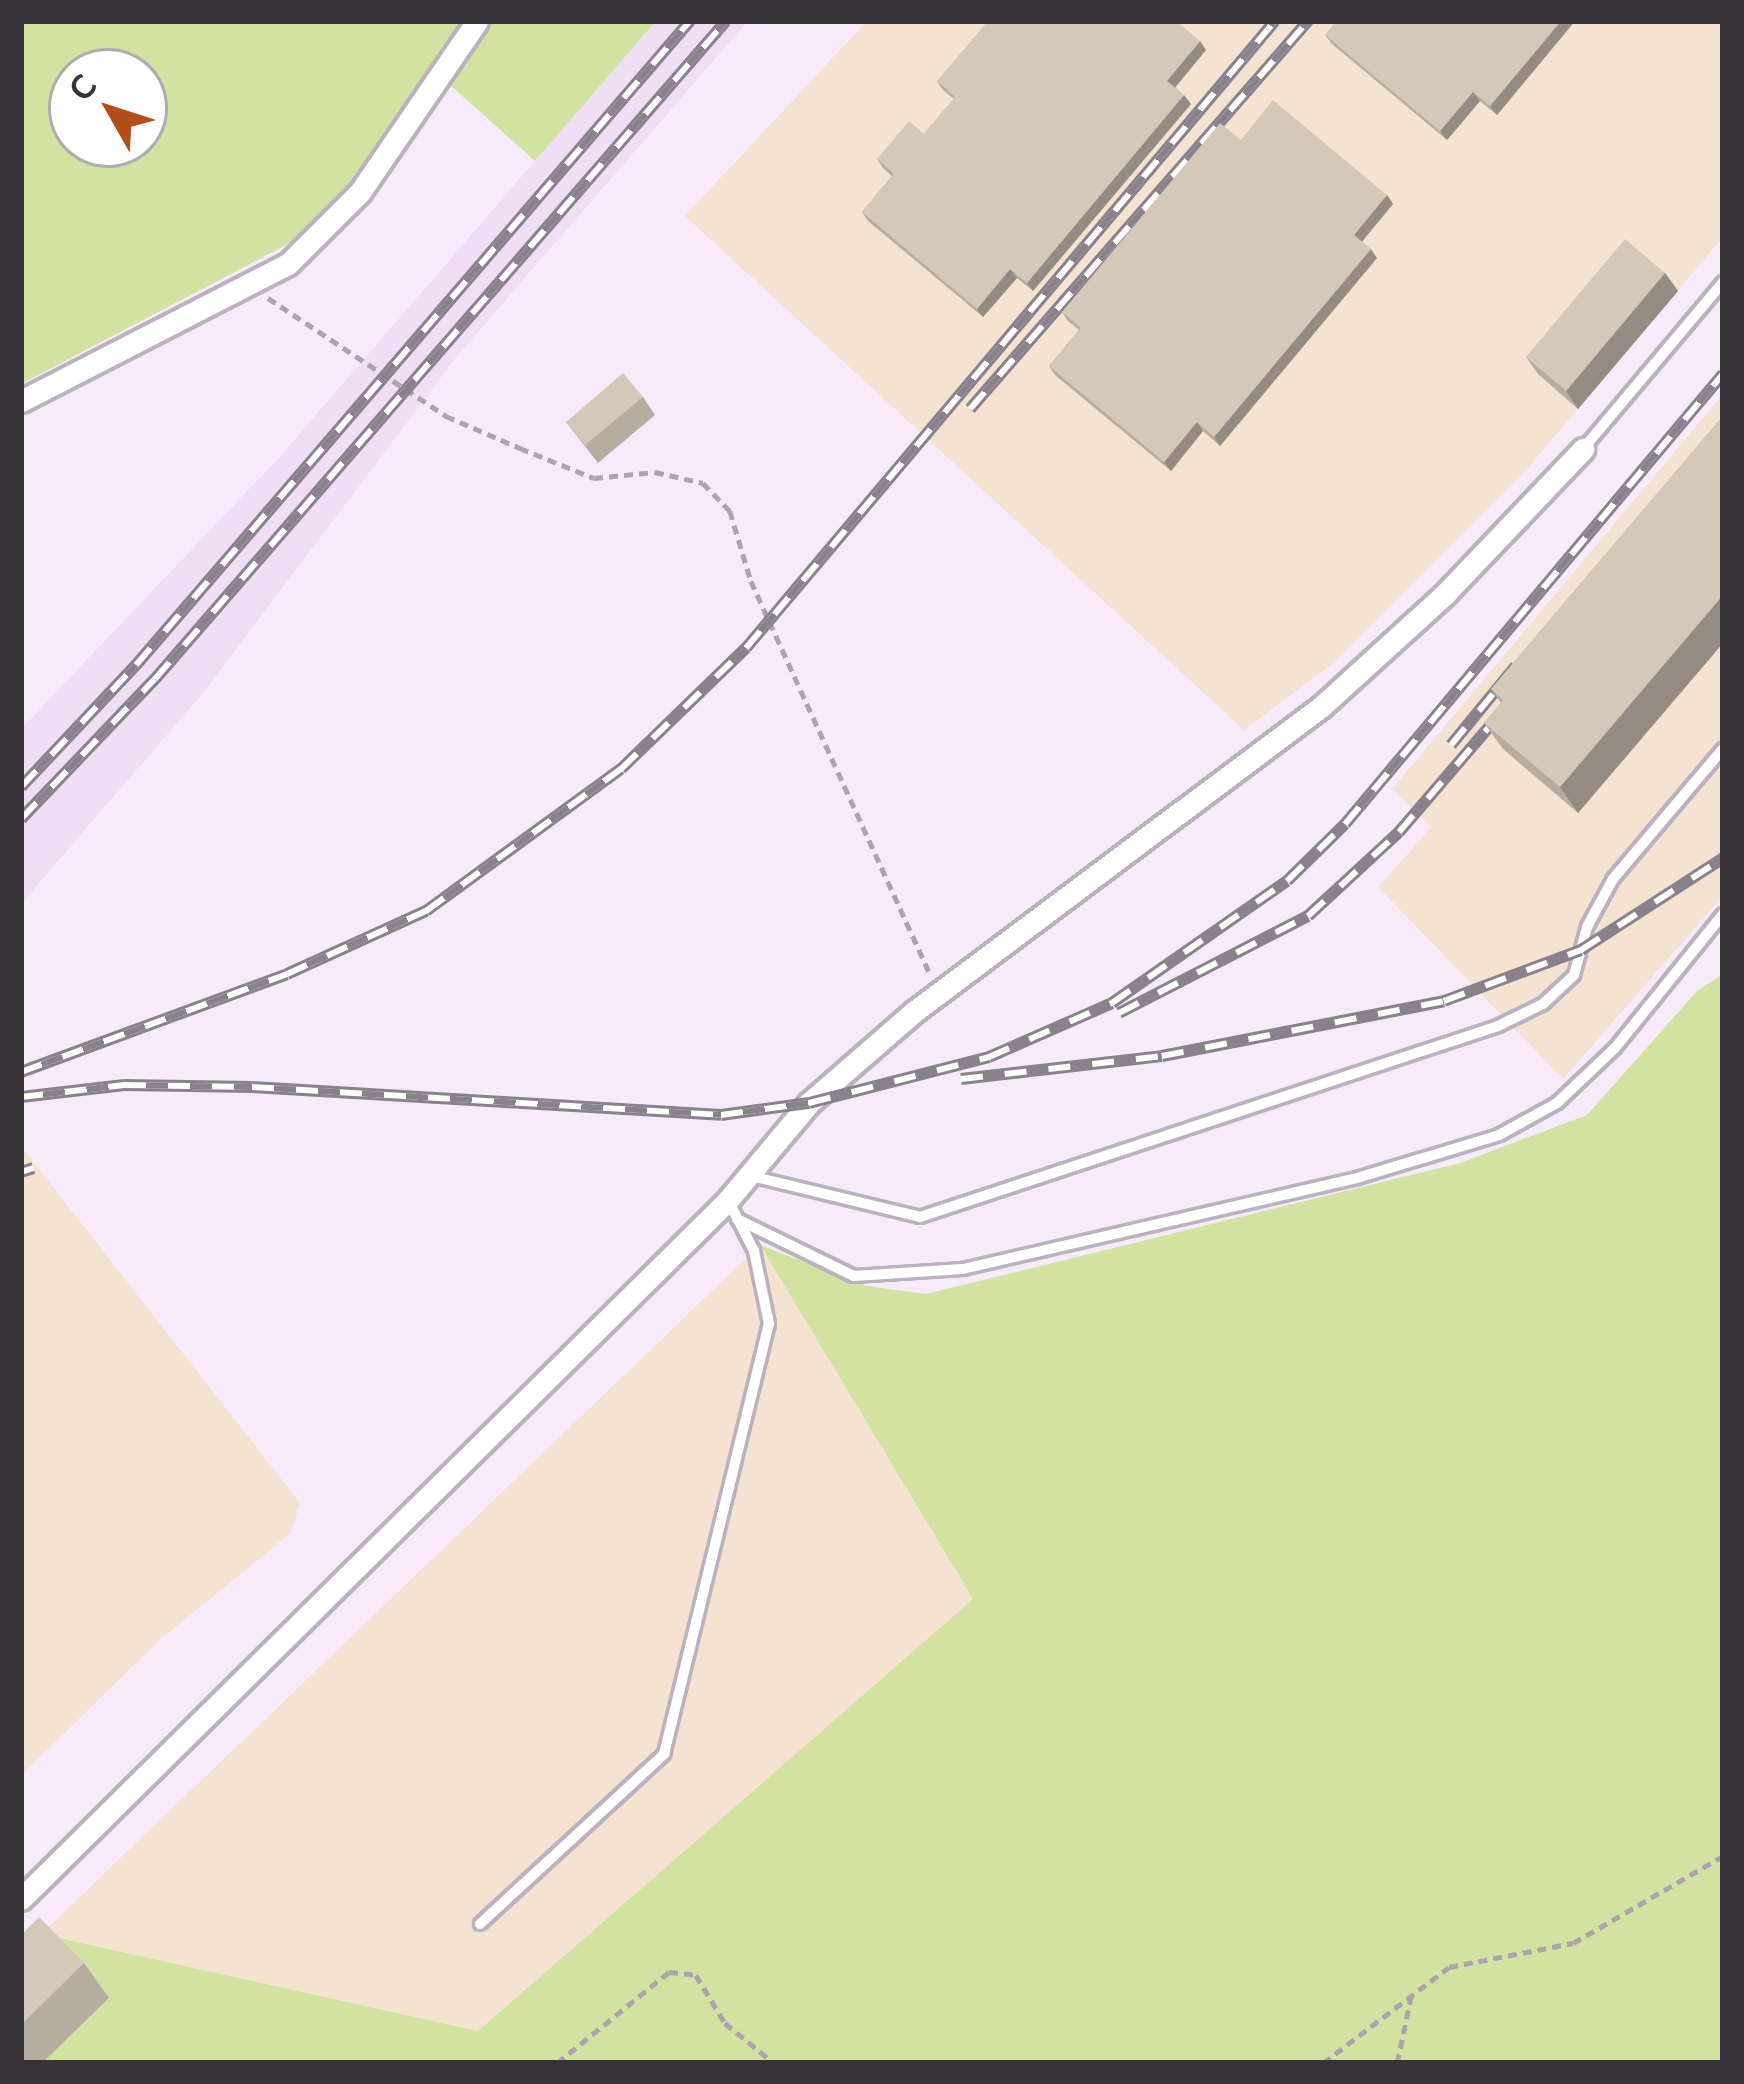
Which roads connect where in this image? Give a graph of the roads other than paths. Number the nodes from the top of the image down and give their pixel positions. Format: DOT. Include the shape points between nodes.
graph roads {
  1 [pos="477,21"];
  2 [pos="1723,282"];
  3 [pos="21,401"];
  4 [pos="1583,449"];
  5 [pos="1723,749"];
  6 [pos="1723,914"];
  7 [pos="751,1176"];
  8 [pos="733,1210"];
  9 [pos="21,1899"];
  10 [pos="480,1924"];
  1 -- 3 [label="street" via="360,192 288,264"];
  2 -- 4 [label="lane"];
  4 -- 7 [label="street" via="1446,593 1322,706 939,994 809,1103"];
  5 -- 7 [label="lane" via="1612,879 1574,975 1543,1004 1498,1026 920,1216"];
  6 -- 8 [label="lane" via="1615,1048 1557,1103 1499,1135 1357,1178 963,1269 854,1276"];
  7 -- 8 [label="street"];
  8 -- 9 [label="street"];
  8 -- 10 [label="lane" via="754,1251 770,1324 664,1754"];
}
